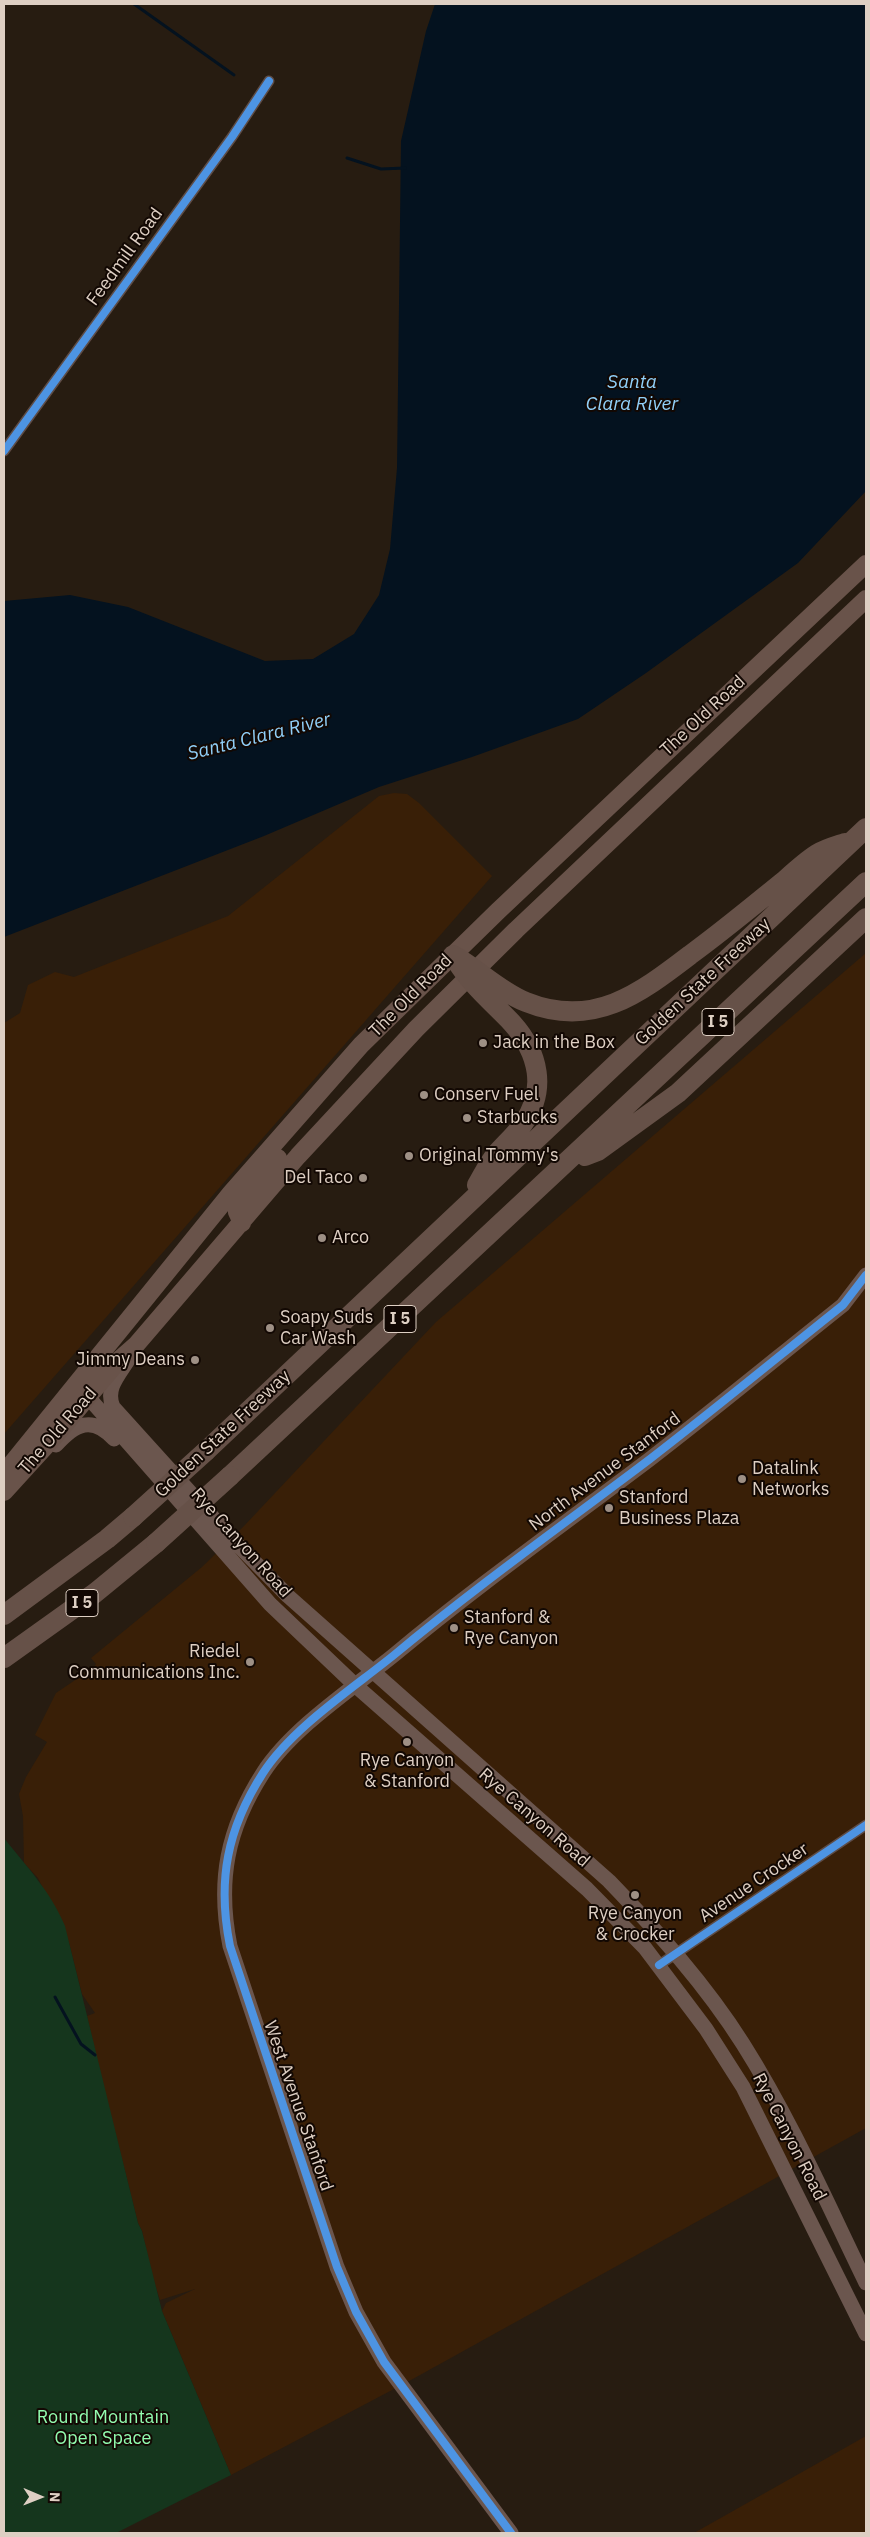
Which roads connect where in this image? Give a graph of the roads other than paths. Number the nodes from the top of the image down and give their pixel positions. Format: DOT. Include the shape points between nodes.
graph roads {
  1 [pos="269,81"];
  2 [pos="4,450"];
  3 [pos="866,564"];
  4 [pos="866,599"];
  5 [pos="859,834"];
  6 [pos="866,882"];
  7 [pos="866,918"];
  8 [pos="453,955"];
  9 [pos="472,973"];
  10 [pos="336,1074"];
  11 [pos="283,1135"];
  12 [pos="298,1156"];
  13 [pos="569,1162"];
  14 [pos="461,1210"];
  15 [pos="242,1223"];
  16 [pos="866,1275"];
  17 [pos="136,1345"];
  18 [pos="73,1388"];
  19 [pos="88,1397"];
  20 [pos="4,1473"];
  21 [pos="4,1492"];
  22 [pos="4,1501"];
  23 [pos="214,1540"];
  24 [pos="264,1573"];
  25 [pos="4,1615"];
  26 [pos="4,1658"];
  27 [pos="373,1672"];
  28 [pos="356,1686"];
  29 [pos="866,1825"];
  30 [pos="676,1954"];
  31 [pos="659,1965"];
  32 [pos="866,2283"];
  33 [pos="866,2334"];
  34 [pos="511,2533"];
  1 -- 2 [label="street, Feedmill Road" via="232,137"];
  3 -- 8 [label="main road, The Old Road"];
  4 -- 9 [label="main road, The Old Road"];
  5 -- 9 [label="highway" via="818,853 649,986 619,1002 583,1011 545,1008 507,993"];
  5 -- 14 [label="highway, Golden State Freeway / I 5"];
  6 -- 13 [label="highway, Golden State Freeway / I 5"];
  7 -- 13 [label="highway" via="678,1093 598,1151"];
  8 -- 9 [label="highway"];
  8 -- 10 [label="main road, The Old Road" via="361,1045"];
  9 -- 12 [label="main road, The Old Road"];
  9 -- 14 [label="highway" via="532,1050 538,1078 537,1093 524,1122 496,1154"];
  10 -- 11 [label="main road, The Old Road"];
  10 -- 12 [label="main road" via="337,1086 328,1101 297,1134"];
  11 -- 15 [label="main road" via="284,1151 237,1212"];
  11 -- 18 [label="main road, The Old Road" via="231,1193"];
  12 -- 15 [label="main road, The Old Road"];
  13 -- 26 [label="highway, Golden State Freeway / I 5, bridge" via="156,1543 95,1593"];
  14 -- 25 [label="highway, Golden State Freeway / I 5, bridge" via="133,1517 107,1540"];
  15 -- 17 [label="main road, The Old Road"];
  16 -- 27 [label="main road, North Avenue Stanford" via="843,1305 651,1458 456,1604"];
  17 -- 19 [label="main road, The Old Road"];
  17 -- 24 [label="main road, Rye Canyon Road" via="113,1384 111,1401"];
  18 -- 19 [label="main road, Rye Canyon Road"];
  18 -- 20 [label="main road, The Old Road"];
  19 -- 21 [label="main road, The Old Road"];
  19 -- 23 [label="main road, Rye Canyon Road"];
  19 -- 24 [label="main road, Rye Canyon Road" via="99,1404 252,1571"];
  22 -- 23 [label="main road" via="64,1437 75,1428 89,1425 107,1432"];
  23 -- 28 [label="main road, Rye Canyon Road" via="270,1604"];
  24 -- 27 [label="main road, Rye Canyon Road"];
  27 -- 28 [label="main road, North Avenue Stanford"];
  27 -- 30 [label="main road, Rye Canyon Road" via="609,1881"];
  28 -- 31 [label="main road, Rye Canyon Road" via="587,1889"];
  28 -- 34 [label="main road, West Avenue Stanford" via="284,1746 263,1773 241,1812 230,1842 226,1868 224,1900 228,1938 329,2245 356,2312 384,2362"];
  29 -- 30 [label="street, Avenue Crocker"];
  30 -- 31 [label="street, Avenue Crocker"];
  30 -- 32 [label="main road, Rye Canyon Road" via="718,2007 758,2068"];
  31 -- 33 [label="main road, Rye Canyon Road" via="744,2087"];
}
